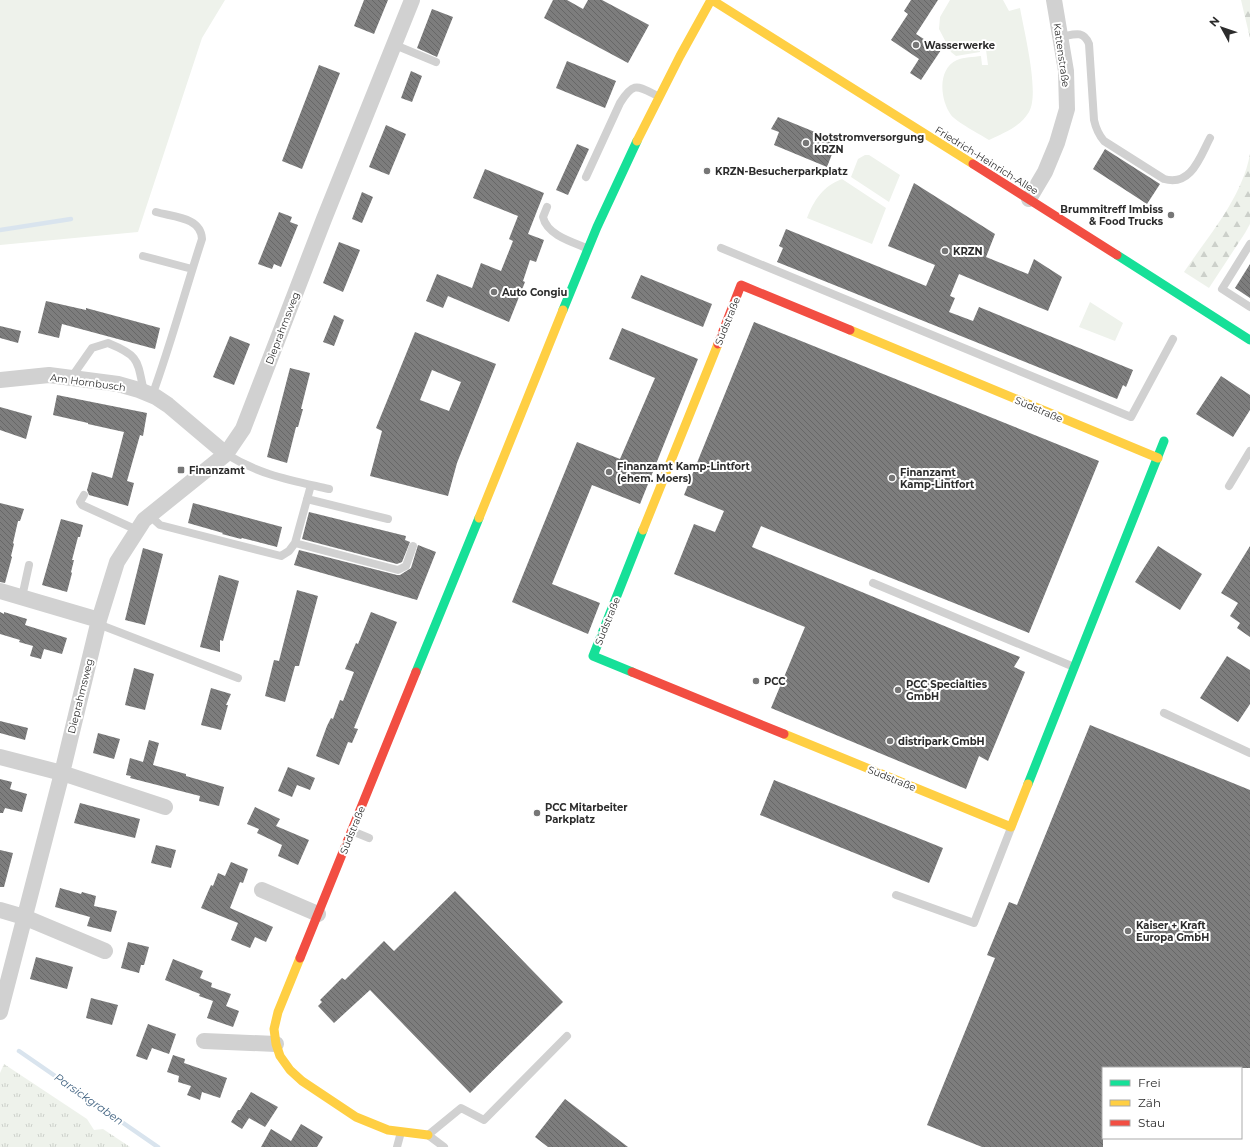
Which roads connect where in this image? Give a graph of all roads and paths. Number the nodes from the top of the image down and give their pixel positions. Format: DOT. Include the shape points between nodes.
graph roads {
  1 [pos="412,0"];
  2 [pos="711,0"];
  3 [pos="1054,0"];
  4 [pos="1060,38"];
  5 [pos="395,45"];
  6 [pos="436,62"];
  7 [pos="659,96"];
  8 [pos="1210,138"];
  9 [pos="586,177"];
  10 [pos="1029,199"];
  11 [pos="546,207"];
  12 [pos="156,212"];
  13 [pos="1250,244"];
  14 [pos="588,248"];
  15 [pos="721,248"];
  16 [pos="143,256"];
  17 [pos="192,269"];
  18 [pos="1250,307"];
  19 [pos="1173,339"];
  20 [pos="1250,340"];
  21 [pos="71,378"];
  22 [pos="0,380"];
  23 [pos="148,394"];
  24 [pos="1164,442"];
  25 [pos="1250,451"];
  26 [pos="226,454"];
  27 [pos="1158,458"];
  28 [pos="310,485"];
  29 [pos="1229,486"];
  30 [pos="329,489"];
  31 [pos="84,495"];
  32 [pos="307,499"];
  33 [pos="150,515"];
  34 [pos="388,519"];
  35 [pos="137,530"];
  36 [pos="295,543"];
  37 [pos="413,546"];
  38 [pos="29,565"];
  39 [pos="872,584"];
  40 [pos="0,591"];
  41 [pos="22,597"];
  42 [pos="98,622"];
  43 [pos="1075,668"];
  44 [pos="238,678"];
  45 [pos="1164,713"];
  46 [pos="1250,753"];
  47 [pos="0,757"];
  48 [pos="62,773"];
  49 [pos="165,806"];
  50 [pos="1011,826"];
  51 [pos="351,831"];
  52 [pos="369,838"];
  53 [pos="262,890"];
  54 [pos="896,895"];
  55 [pos="0,910"];
  56 [pos="318,914"];
  57 [pos="24,916"];
  58 [pos="105,951"];
  59 [pos="0,1012"];
  60 [pos="567,1036"];
  61 [pos="204,1041"];
  62 [pos="276,1044"];
  63 [pos="401,1131"];
  64 [pos="428,1135"];
  65 [pos="397,1147"];
  66 [pos="444,1147"];
  1 -- 5 [label="street, Dieprahmsweg"];
  2 -- 7 [label="street, Südstraße"];
  2 -- 10 [label="street, Friedrich-Heinrich-Allee"];
  3 -- 4 [label="street, Kattenstraße"];
  4 -- 8 [label="lane" via="1080,34 1087,39 1094,120 1104,141 1164,179 1172,181 1187,176 1194,169"];
  4 -- 10 [label="street, Kattenstraße" via="1066,71 1068,109 1048,164"];
  5 -- 6 [label="lane"];
  5 -- 26 [label="street, Dieprahmsweg" via="324,219 248,417"];
  7 -- 9 [label="lane" via="638,87 627,92"];
  7 -- 14 [label="street, Südstraße"];
  10 -- 20 [label="street, Friedrich-Heinrich-Allee"];
  11 -- 14 [label="lane" via="543,217 547,227 570,242"];
  12 -- 17 [label="lane" via="193,222 199,228 202,239"];
  13 -- 18 [label="lane" via="1222,289"];
  14 -- 51 [label="street, Südstraße"];
  15 -- 19 [label="lane" via="1131,417"];
  16 -- 17 [label="lane"];
  17 -- 23 [label="lane" via="168,352"];
  21 -- 22 [label="street, Am Hornbusch" via="49,375"];
  21 -- 23 [label="street, Am Hornbusch" via="118,384"];
  21 -- 23 [label="lane" via="92,348 108,343 127,351 137,362"];
  23 -- 26 [label="street, Am Hornbusch" via="168,405"];
  24 -- 27 [label="street"];
  25 -- 29 [label="lane"];
  26 -- 28 [label="lane" via="268,475"];
  26 -- 33 [label="street, Dieprahmsweg"];
  27 -- 43 [label="street"];
  27 -- 50 [label="street, Südstraße" via="741,285 593,656"];
  28 -- 30 [label="lane"];
  28 -- 32 [label="lane"];
  31 -- 35 [label="lane" via="80,502 82,505"];
  32 -- 34 [label="lane"];
  32 -- 36 [label="lane"];
  33 -- 35 [label="street, Dieprahmsweg"];
  33 -- 36 [label="lane" via="160,525 281,556"];
  35 -- 42 [label="street, Dieprahmsweg" via="117,562"];
  36 -- 37 [label="lane" via="398,570 406,566"];
  38 -- 41 [label="lane"];
  39 -- 43 [label="lane"];
  40 -- 41 [label="street"];
  41 -- 42 [label="street"];
  42 -- 44 [label="lane"];
  42 -- 48 [label="street, Dieprahmsweg"];
  43 -- 50 [label="street"];
  45 -- 46 [label="lane"];
  47 -- 48 [label="street"];
  48 -- 49 [label="street"];
  48 -- 57 [label="street, Dieprahmsweg"];
  50 -- 54 [label="lane" via="974,923"];
  51 -- 52 [label="lane"];
  51 -- 56 [label="street, Südstraße"];
  53 -- 56 [label="street"];
  55 -- 57 [label="street"];
  56 -- 62 [label="street, Südstraße" via="278,1012 274,1029"];
  57 -- 58 [label="street"];
  57 -- 59 [label="street, Dieprahmsweg"];
  60 -- 64 [label="lane" via="484,1120 461,1108"];
  61 -- 62 [label="street"];
  62 -- 63 [label="street, Südstraße" via="280,1056 302,1081 356,1116 388,1130"];
  63 -- 64 [label="street, Südstraße"];
  63 -- 65 [label="lane"];
  64 -- 66 [label="lane"];
}
